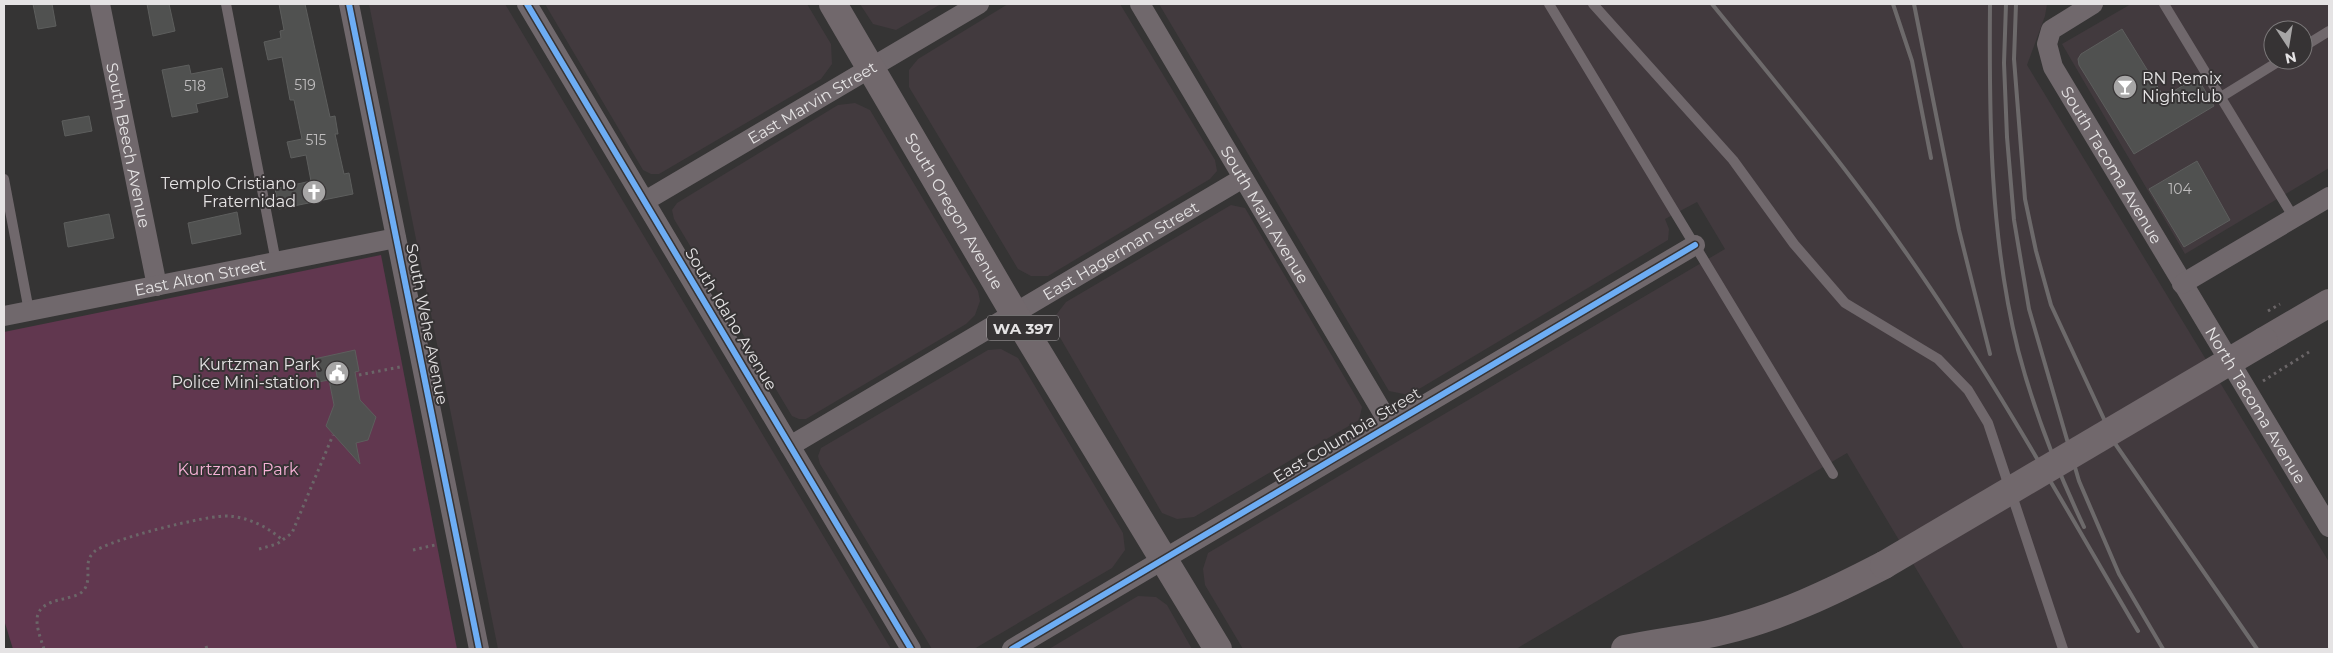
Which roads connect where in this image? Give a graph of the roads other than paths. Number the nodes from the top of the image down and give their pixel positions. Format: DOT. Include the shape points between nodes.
graph roads {
  1 [pos="100,4"];
  2 [pos="226,4"];
  3 [pos="349,4"];
  4 [pos="527,4"];
  5 [pos="833,4"];
  6 [pos="979,4"];
  7 [pos="1140,4"];
  8 [pos="1550,4"];
  9 [pos="1593,4"];
  10 [pos="2093,4"];
  11 [pos="2164,4"];
  12 [pos="2329,31"];
  13 [pos="2313,41"];
  14 [pos="870,68"];
  15 [pos="2265,70"];
  16 [pos="2221,97"];
  17 [pos="1243,178"];
  18 [pos="4,179"];
  19 [pos="2329,197"];
  20 [pos="645,201"];
  21 [pos="2294,218"];
  22 [pos="396,238"];
  23 [pos="1695,245"];
  24 [pos="276,262"];
  25 [pos="2182,284"];
  26 [pos="157,286"];
  27 [pos="2329,303"];
  28 [pos="29,311"];
  29 [pos="1014,313"];
  30 [pos="4,316"];
  31 [pos="1390,425"];
  32 [pos="790,446"];
  33 [pos="1833,474"];
  34 [pos="2329,527"];
  35 [pos="1165,559"];
  36 [pos="479,649"];
  37 [pos="911,649"];
  38 [pos="1012,649"];
  39 [pos="1218,649"];
  40 [pos="1625,649"];
  41 [pos="2063,649"];
  1 -- 26 [label="street, South Beech Avenue"];
  2 -- 24 [label="lane"];
  3 -- 22 [label="street, South Wehe Avenue"];
  4 -- 20 [label="street, South Idaho Avenue"];
  5 -- 14 [label="main road, South Oregon Avenue / WA 397"];
  6 -- 14 [label="street, East Marvin Street"];
  7 -- 17 [label="street, South Main Avenue"];
  8 -- 23 [label="lane"];
  9 -- 41 [label="lane" via="1733,160 1794,244 1845,303 1938,359 1968,390 1988,422"];
  10 -- 25 [label="street, South Tacoma Avenue" via="2056,25 2048,37 2053,67"];
  11 -- 16 [label="lane"];
  12 -- 13 [label="lane"];
  14 -- 20 [label="street, East Marvin Street"];
  14 -- 29 [label="main road, South Oregon Avenue / WA 397"];
  15 -- 16 [label="lane"];
  16 -- 21 [label="lane"];
  17 -- 29 [label="street, East Hagerman Street"];
  17 -- 31 [label="street, South Main Avenue"];
  18 -- 28 [label="lane"];
  19 -- 21 [label="street"];
  20 -- 32 [label="street, South Idaho Avenue"];
  21 -- 25 [label="street"];
  22 -- 24 [label="street, East Alton Street"];
  22 -- 36 [label="street, South Wehe Avenue"];
  23 -- 31 [label="street, East Columbia Street"];
  23 -- 33 [label="lane"];
  24 -- 26 [label="street, East Alton Street"];
  25 -- 34 [label="street, North Tacoma Avenue"];
  26 -- 28 [label="street, East Alton Street"];
  27 -- 40 [label="main road, bridge" via="1884,565 1834,591 1722,631"];
  28 -- 30 [label="street, East Alton Street"];
  29 -- 32 [label="street, East Hagerman Street"];
  29 -- 35 [label="main road, South Oregon Avenue / WA 397"];
  31 -- 35 [label="street, East Columbia Street"];
  32 -- 37 [label="street, South Idaho Avenue"];
  35 -- 38 [label="street, East Columbia Street"];
  35 -- 39 [label="main road, South Oregon Avenue / WA 397"];
}
